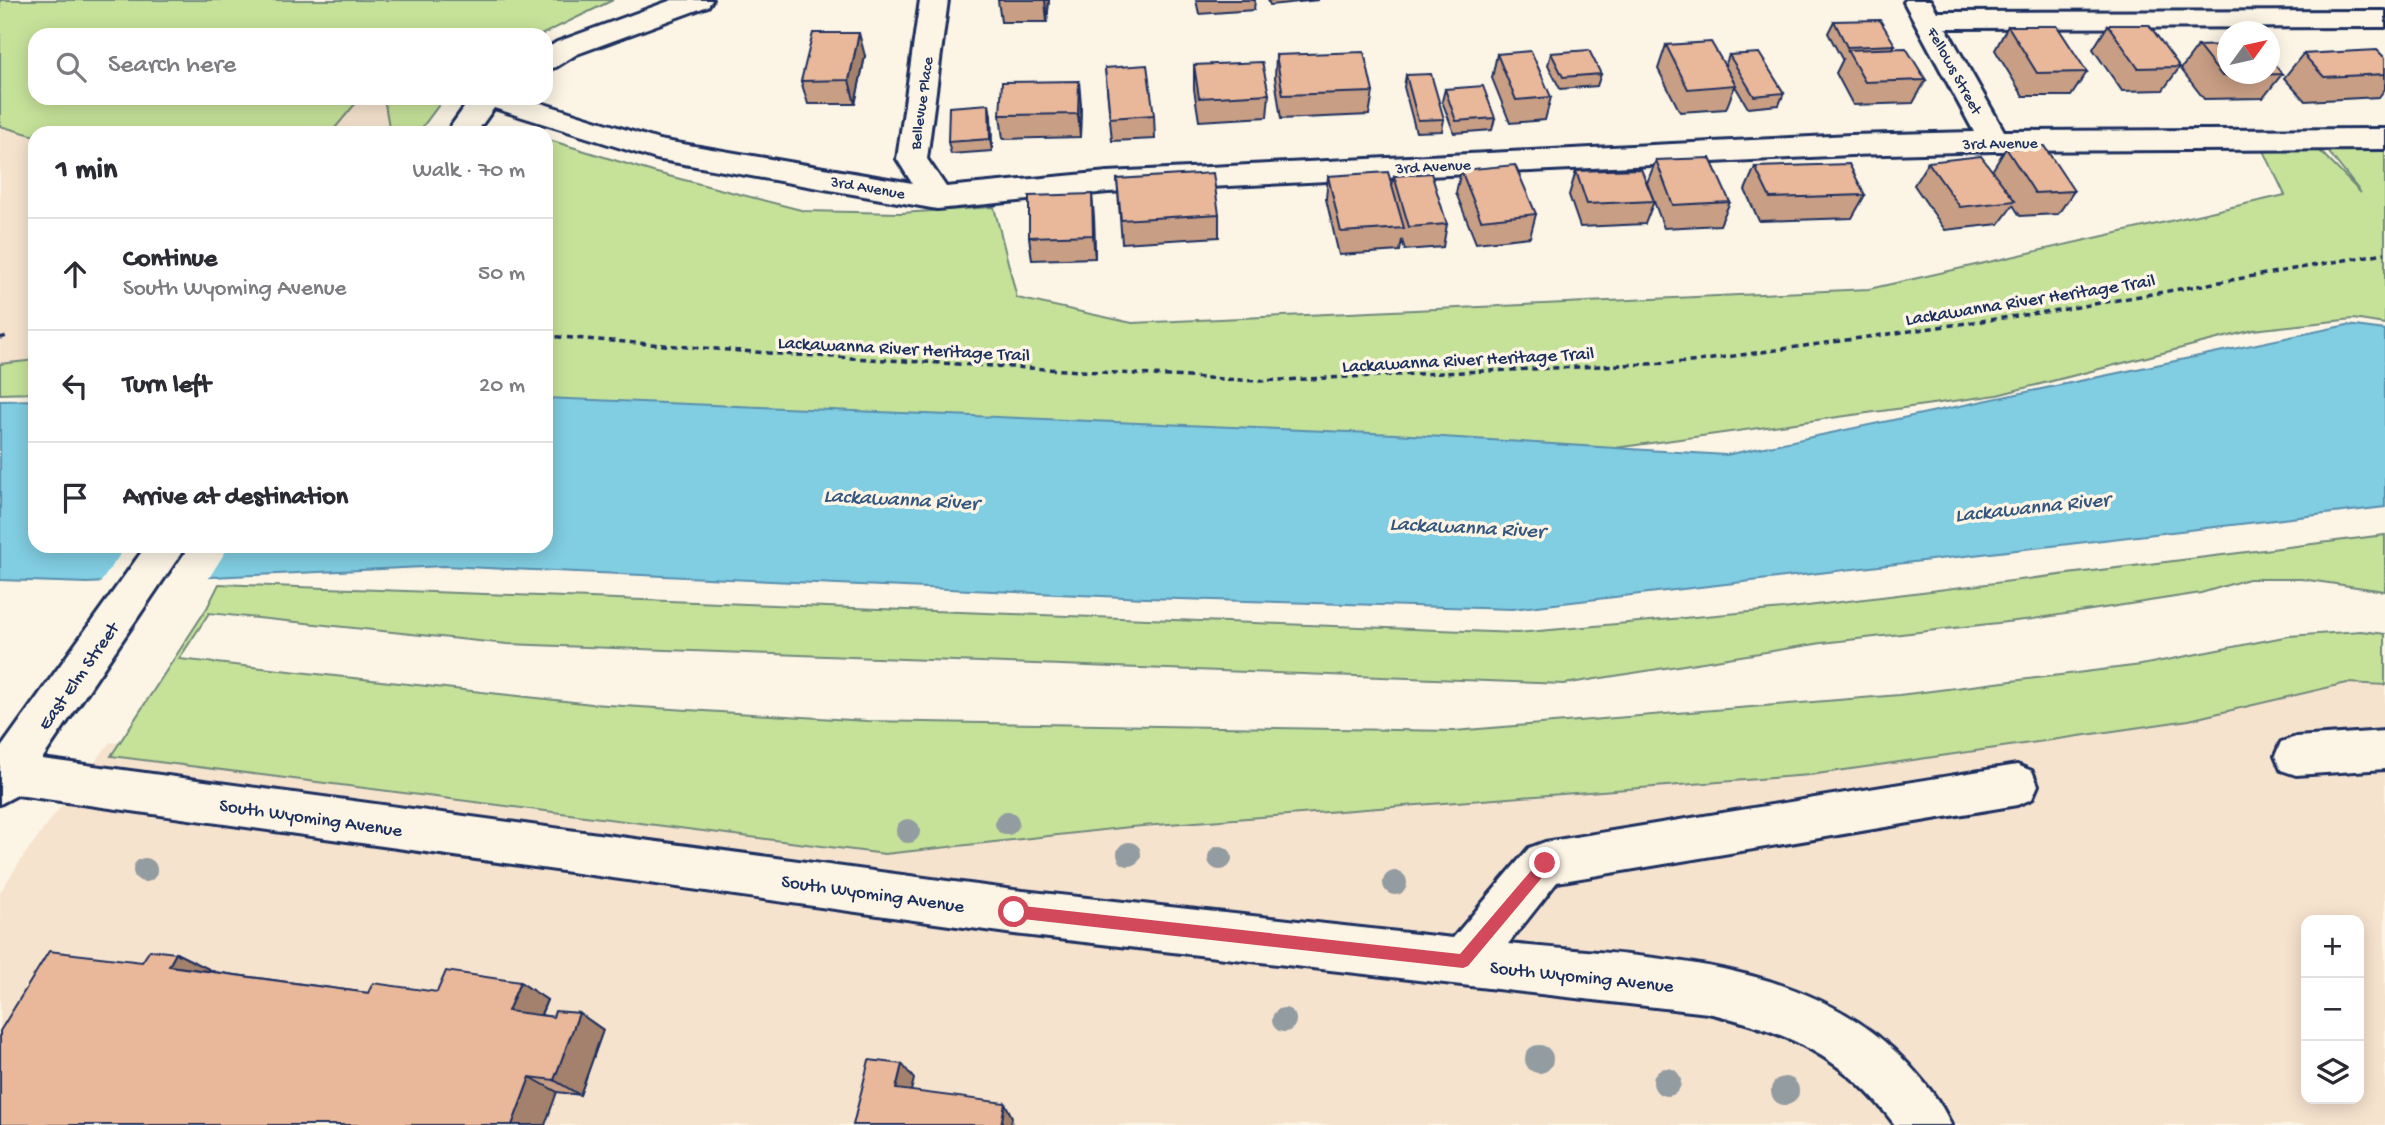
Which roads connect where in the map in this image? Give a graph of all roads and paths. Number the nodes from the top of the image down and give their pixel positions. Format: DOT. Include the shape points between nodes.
graph roads {
  1 [pos="698,0"];
  2 [pos="934,0"];
  3 [pos="1922,10"];
  4 [pos="2385,19"];
  5 [pos="553,57"];
  6 [pos="481,105"];
  7 [pos="516,105"];
  8 [pos="466,126"];
  9 [pos="2385,139"];
  10 [pos="1994,141"];
  11 [pos="937,198"];
  12 [pos="2385,253"];
  13 [pos="7,336"];
  14 [pos="553,337"];
  15 [pos="0,338"];
  16 [pos="162,553"];
  17 [pos="2385,750"];
  18 [pos="2296,756"];
  19 [pos="3,779"];
  20 [pos="2017,785"];
  21 [pos="1463,962"];
  22 [pos="1926,1125"];
  1 -- 5 [label="street"];
  2 -- 11 [label="street, Bellevue Place" via="912,159"];
  3 -- 4 [label="street"];
  3 -- 10 [label="street, Fellows Street"];
  6 -- 8 [label="street"];
  7 -- 11 [label="street, 3rd Avenue" via="656,149"];
  9 -- 10 [label="street, 3rd Avenue"];
  10 -- 11 [label="street, 3rd Avenue" via="1108,182"];
  12 -- 14 [label="path, Lackawanna River Heritage Trail" via="2066,309 1691,362 1259,381 781,355"];
  13 -- 15 [label="path"];
  16 -- 19 [label="street, East Elm Street"];
  17 -- 18 [label="street"];
  19 -- 21 [label="street, South Wyoming Avenue" via="1014,912"];
  20 -- 21 [label="street" via="1545,863"];
  21 -- 22 [label="street, South Wyoming Avenue" via="1753,998 1829,1031 1858,1049 1887,1074"];
}
